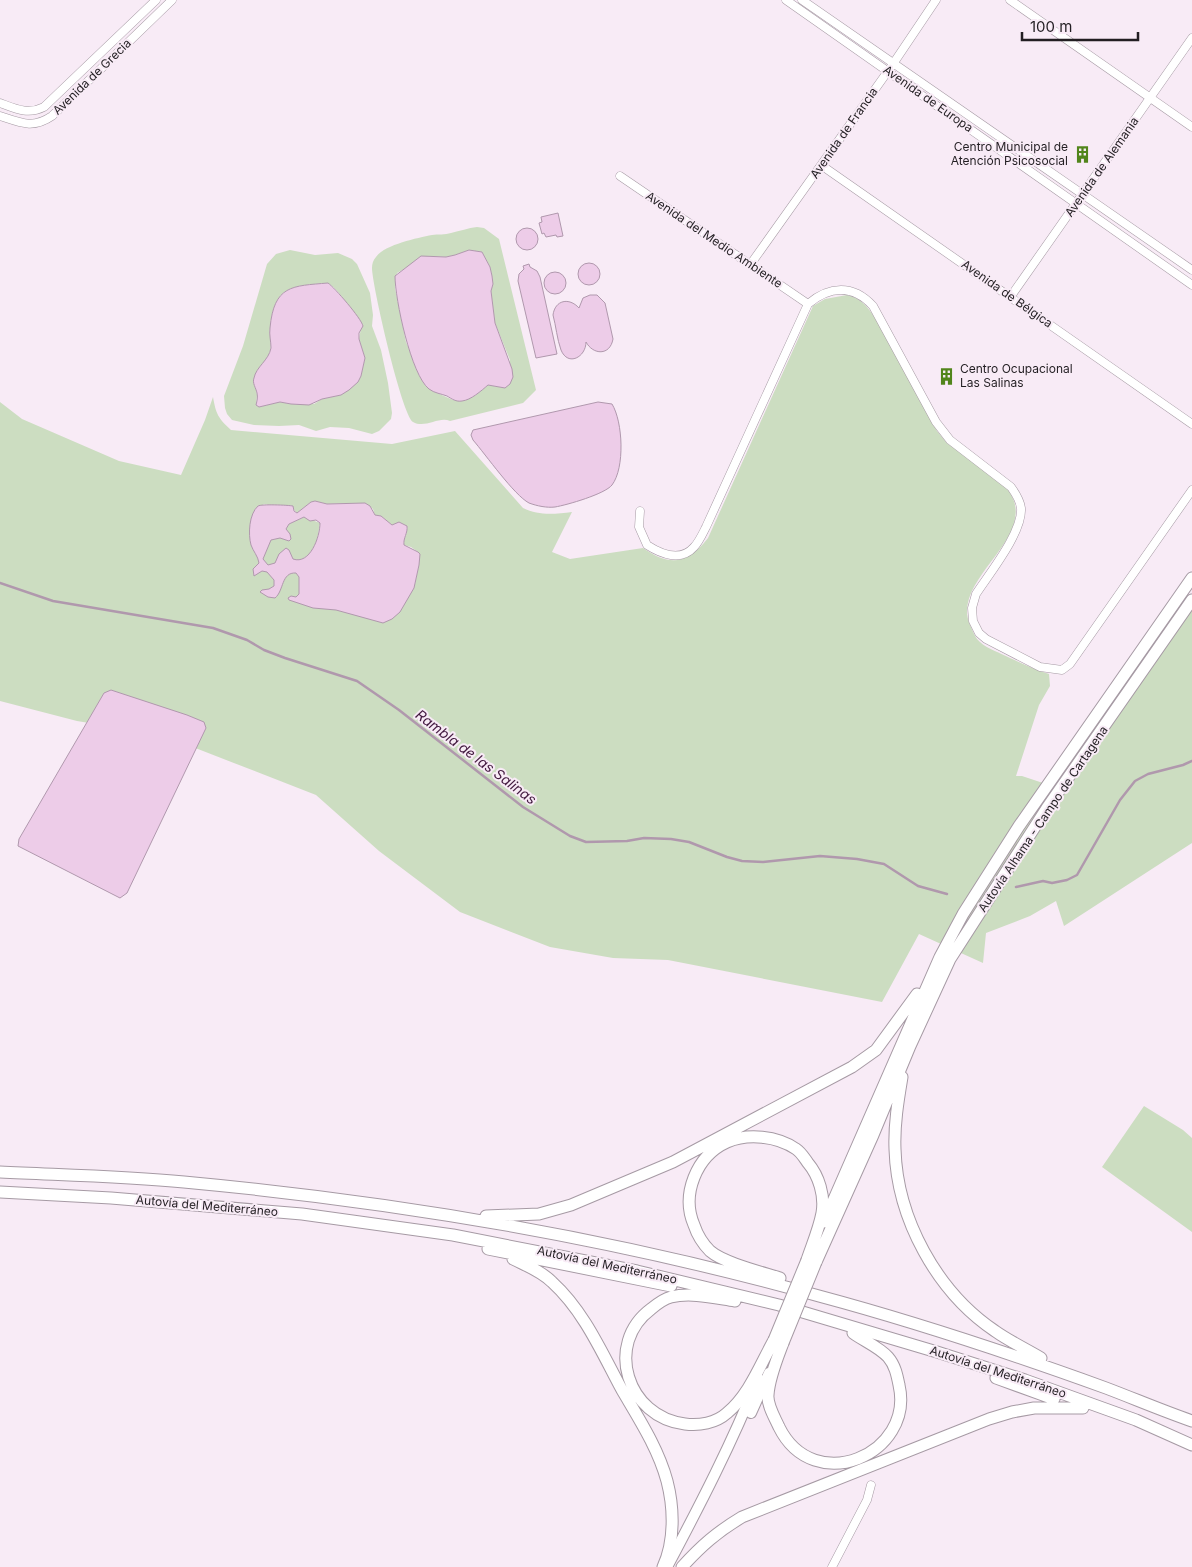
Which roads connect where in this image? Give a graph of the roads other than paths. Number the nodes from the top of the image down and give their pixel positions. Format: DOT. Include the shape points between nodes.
graph roads {
  1 [pos="156,0"];
  2 [pos="172,0"];
  3 [pos="786,0"];
  4 [pos="802,0"];
  5 [pos="936,0"];
  6 [pos="1010,0"];
  7 [pos="1192,38"];
  8 [pos="891,67"];
  9 [pos="1150,98"];
  10 [pos="0,104"];
  11 [pos="0,116"];
  12 [pos="1192,127"];
  13 [pos="822,165"];
  14 [pos="620,176"];
  15 [pos="1082,195"];
  16 [pos="1076,203"];
  17 [pos="750,265"];
  18 [pos="1192,270"];
  19 [pos="1192,285"];
  20 [pos="1011,296"];
  21 [pos="808,304"];
  22 [pos="1192,424"];
  23 [pos="1192,490"];
  24 [pos="640,511"];
  25 [pos="1192,578"];
  26 [pos="1192,600"];
  27 [pos="940,957"];
  28 [pos="910,1046"];
  29 [pos="0,1172"];
  30 [pos="0,1192"];
  31 [pos="226,1208"];
  32 [pos="460,1217"];
  33 [pos="499,1251"];
  34 [pos="811,1261"];
  35 [pos="735,1301"];
  36 [pos="853,1333"];
  37 [pos="778,1342"];
  38 [pos="1041,1358"];
  39 [pos="1082,1408"];
  40 [pos="1192,1416"];
  41 [pos="1192,1421"];
  42 [pos="1192,1445"];
  43 [pos="1192,1449"];
  44 [pos="871,1485"];
  45 [pos="665,1567"];
  46 [pos="672,1567"];
  47 [pos="682,1567"];
  48 [pos="832,1567"];
  1 -- 10 [label="street, Avenida de Grecia" via="44,107 36,112 26,112"];
  2 -- 11 [label="street, Avenida de Grecia" via="48,119 31,124"];
  3 -- 8 [label="street, Avenida de Europa"];
  4 -- 8 [label="street, Avenida de Europa"];
  5 -- 8 [label="street, Avenida de Francia"];
  6 -- 9 [label="street"];
  7 -- 9 [label="street, Avenida de Alemania"];
  8 -- 13 [label="street, Avenida de Francia"];
  8 -- 15 [label="street, Avenida de Europa"];
  8 -- 16 [label="street, Avenida de Europa"];
  9 -- 12 [label="street"];
  9 -- 15 [label="street, Avenida de Alemania"];
  13 -- 17 [label="street, Avenida de Francia"];
  13 -- 20 [label="street, Avenida de Bélgica"];
  14 -- 17 [label="street, Avenida del Medio Ambiente"];
  15 -- 16 [label="street, Avenida de Alemania"];
  15 -- 18 [label="street, Avenida de Europa"];
  16 -- 19 [label="street, Avenida de Europa"];
  16 -- 20 [label="street, Avenida de Alemania"];
  17 -- 21 [label="street, Avenida del Medio Ambiente"];
  20 -- 22 [label="street, Avenida de Bélgica"];
  21 -- 23 [label="street" via="818,296 839,290 863,296 878,315 936,422 950,440 1018,496 1021,510 1017,530 976,594 972,615 979,633 986,639 1040,667 1062,670 1074,660"];
  21 -- 24 [label="street" via="696,546 681,555 667,555 647,545 639,527"];
  25 -- 27 [label="highway, Autovía Alhama - Campo de Cartagena" via="1019,826 963,914"];
  26 -- 28 [label="highway, Autovía Alhama - Campo de Cartagena" via="1047,808 956,950"];
  27 -- 32 [label="highway" via="933,962 914,1000 876,1050 852,1067 673,1162 571,1205 540,1214"];
  27 -- 34 [label="highway"];
  28 -- 34 [label="highway" via="873,1135"];
  28 -- 38 [label="highway" via="895,1117 895,1151 902,1197 919,1243 945,1286 969,1309 994,1330"];
  29 -- 32 [label="highway, Autovía del Mediterráneo" via="182,1182"];
  30 -- 31 [label="highway, Autovía del Mediterráneo"];
  31 -- 33 [label="highway"];
  31 -- 42 [label="highway, Autovía del Mediterráneo" via="302,1214 453,1235 713,1288 849,1325 1016,1377 1136,1420"];
  32 -- 41 [label="highway, Autovía del Mediterráneo" via="636,1251 820,1296 991,1348"];
  33 -- 35 [label="highway"];
  33 -- 45 [label="highway" via="537,1270 572,1304 655,1448 667,1484 672,1513"];
  34 -- 37 [label="highway, bridge"];
  34 -- 38 [label="highway" via="822,1212 822,1189 813,1169 797,1150 776,1140 752,1136 727,1142 711,1153 698,1169 689,1195 690,1218 710,1251 789,1282"];
  35 -- 36 [label="highway"];
  35 -- 37 [label="highway" via="670,1297 640,1317 629,1337 626,1368 632,1389 644,1405 673,1423 694,1425 713,1422 726,1415 742,1399"];
  36 -- 37 [label="highway" via="887,1357 896,1371 902,1396 893,1429 881,1444 864,1457 843,1463 825,1464 806,1458 781,1431 767,1396"];
  36 -- 39 [label="highway" via="916,1351"];
  37 -- 45 [label="main road" via="704,1499"];
  37 -- 46 [label="main road" via="746,1425"];
  38 -- 40 [label="highway"];
  39 -- 43 [label="highway"];
  39 -- 47 [label="highway" via="1034,1408 1012,1412 924,1444 742,1517 703,1544"];
  44 -- 48 [label="street" via="868,1500"];
}
